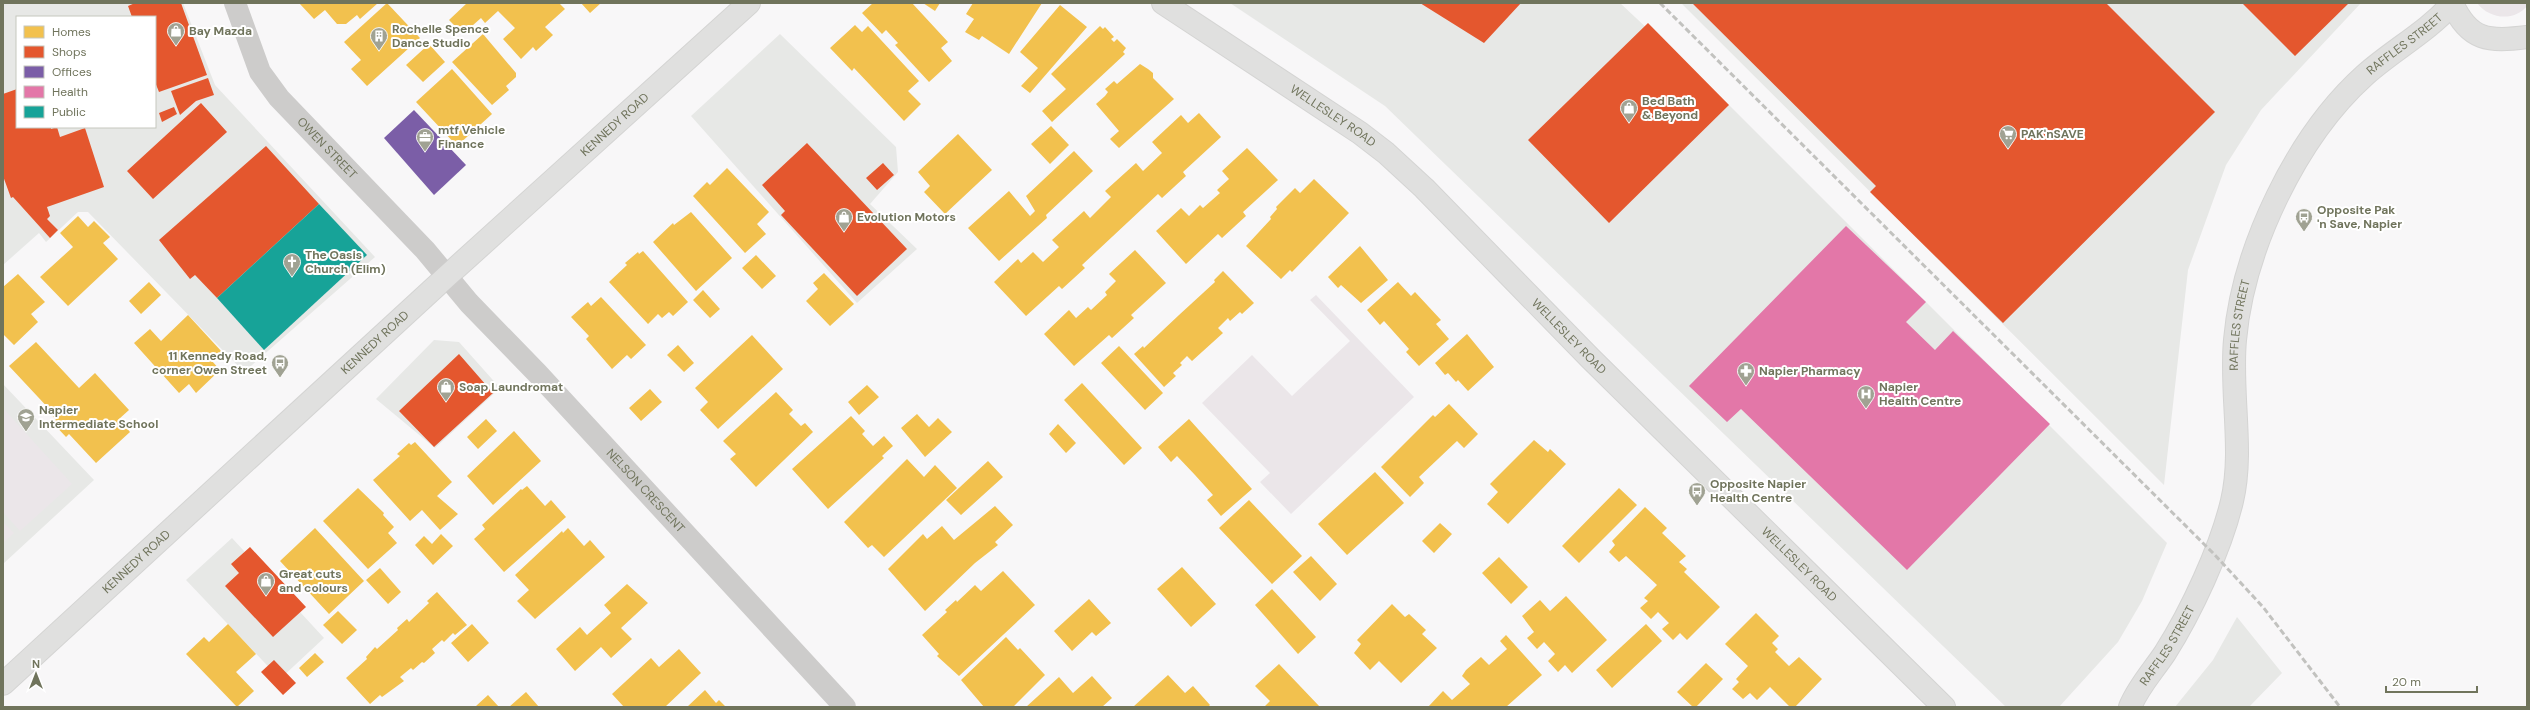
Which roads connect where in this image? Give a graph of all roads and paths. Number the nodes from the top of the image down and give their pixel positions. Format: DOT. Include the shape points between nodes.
graph roads {
  1 [pos="235,3"];
  2 [pos="750,3"];
  3 [pos="1163,3"];
  4 [pos="2452,3"];
  5 [pos="2527,37"];
  6 [pos="446,277"];
  7 [pos="3,684"];
  8 [pos="2127,704"];
  9 [pos="845,707"];
  10 [pos="1944,707"];
  1 -- 6 [label="street, OWEN STREET" via="260,72 279,98 425,250"];
  2 -- 6 [label="main road, KENNEDY ROAD"];
  3 -- 10 [label="main road, WELLESLEY ROAD" via="1360,133 1386,153"];
  4 -- 5 [label="main road" via="2464,25 2482,37 2505,40"];
  4 -- 8 [label="main road, RAFFLES STREET" via="2440,17 2364,76 2322,124 2281,190 2250,262 2241,298 2234,353 2236,469 2232,501 2221,537 2186,617 2164,654"];
  6 -- 7 [label="main road, KENNEDY ROAD"];
  6 -- 9 [label="street, NELSON CRESCENT"];
}
